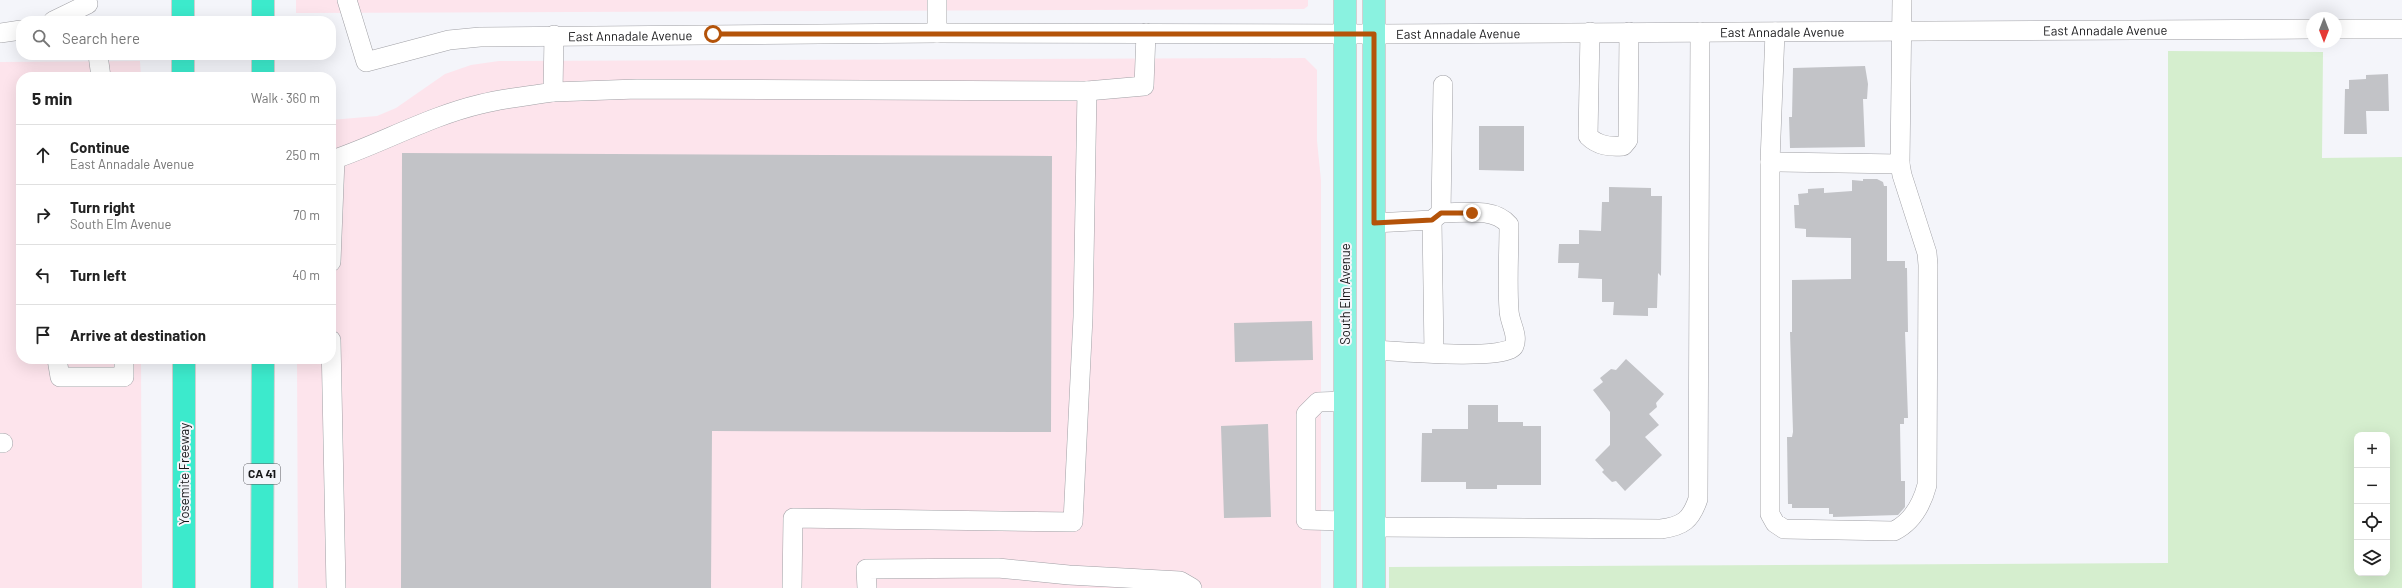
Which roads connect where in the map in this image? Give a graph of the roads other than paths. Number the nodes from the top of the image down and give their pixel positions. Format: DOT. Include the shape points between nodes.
graph roads {
  1 [pos="183,0"];
  2 [pos="264,0"];
  3 [pos="347,0"];
  4 [pos="936,0"];
  5 [pos="1345,0"];
  6 [pos="1374,0"];
  7 [pos="1902,0"];
  8 [pos="87,8"];
  9 [pos="66,16"];
  10 [pos="183,16"];
  11 [pos="263,16"];
  12 [pos="2306,29"];
  13 [pos="2342,29"];
  14 [pos="2402,29"];
  15 [pos="16,31"];
  16 [pos="1590,32"];
  17 [pos="1629,32"];
  18 [pos="1700,32"];
  19 [pos="1775,32"];
  20 [pos="1902,32"];
  21 [pos="936,33"];
  22 [pos="1146,33"];
  23 [pos="0,34"];
  24 [pos="1345,34"];
  25 [pos="1374,34"];
  26 [pos="554,35"];
  27 [pos="99,60"];
  28 [pos="183,60"];
  29 [pos="263,60"];
  30 [pos="100,72"];
  31 [pos="184,72"];
  32 [pos="263,72"];
  33 [pos="1443,85"];
  34 [pos="1087,91"];
  35 [pos="553,92"];
  36 [pos="336,159"];
  37 [pos="1770,162"];
  38 [pos="1900,164"];
  39 [pos="1437,217"];
  40 [pos="1374,223"];
  41 [pos="1374,350"];
  42 [pos="1434,353"];
  43 [pos="58,364"];
  44 [pos="124,364"];
  45 [pos="184,364"];
  46 [pos="262,364"];
  47 [pos="331,364"];
  48 [pos="1345,401"];
  49 [pos="1345,521"];
  50 [pos="1374,528"];
  51 [pos="184,588"];
  52 [pos="262,588"];
  53 [pos="336,588"];
  54 [pos="792,588"];
  55 [pos="867,588"];
  56 [pos="1192,588"];
  57 [pos="1345,588"];
  58 [pos="1374,588"];
  1 -- 10 [label="highway"];
  2 -- 11 [label="highway"];
  3 -- 26 [label="street, East Annadale Avenue" via="366,62 449,40"];
  4 -- 21 [label="street"];
  5 -- 24 [label="main road, South Elm Avenue"];
  6 -- 25 [label="main road"];
  7 -- 20 [label="street"];
  8 -- 9 [label="street"];
  12 -- 20 [label="street, East Annadale Avenue"];
  13 -- 14 [label="street"];
  15 -- 23 [label="street"];
  16 -- 17 [label="street, East Annadale Avenue"];
  16 -- 17 [label="street" via="1588,136 1610,147 1623,146 1628,140"];
  16 -- 25 [label="street, East Annadale Avenue"];
  17 -- 18 [label="street, East Annadale Avenue"];
  18 -- 19 [label="street, East Annadale Avenue"];
  18 -- 50 [label="street" via="1698,498 1687,520 1677,527 1661,529"];
  19 -- 20 [label="street, East Annadale Avenue"];
  19 -- 37 [label="street"];
  20 -- 38 [label="street"];
  21 -- 22 [label="street, East Annadale Avenue"];
  21 -- 26 [label="street, East Annadale Avenue"];
  22 -- 24 [label="street, East Annadale Avenue"];
  22 -- 34 [label="street" via="1144,86"];
  24 -- 25 [label="street, East Annadale Avenue"];
  24 -- 48 [label="main road, South Elm Avenue"];
  25 -- 40 [label="main road"];
  26 -- 35 [label="street"];
  27 -- 30 [label="street"];
  28 -- 31 [label="highway"];
  29 -- 32 [label="highway"];
  33 -- 39 [label="street"];
  34 -- 35 [label="street" via="637,89"];
  34 -- 54 [label="street" via="1083,317 1073,522 793,518"];
  35 -- 36 [label="street" via="481,104 427,122"];
  37 -- 38 [label="street"];
  37 -- 38 [label="street" via="1770,514 1784,529 1894,531 1906,525 1924,498 1927,485 1927,253"];
  39 -- 40 [label="street"];
  39 -- 42 [label="street"];
  39 -- 42 [label="street" via="1497,215 1509,225 1509,312 1516,339 1514,347 1507,352 1484,355"];
  40 -- 41 [label="main road"];
  41 -- 42 [label="street"];
  41 -- 50 [label="main road"];
  43 -- 44 [label="street" via="60,377 124,377"];
  45 -- 51 [label="highway, Yosemite Freeway"];
  46 -- 52 [label="highway, CA 41"];
  47 -- 53 [label="street"];
  48 -- 49 [label="main road, South Elm Avenue"];
  48 -- 49 [label="street" via="1318,402 1306,414 1306,520"];
  49 -- 57 [label="main road, South Elm Avenue"];
  50 -- 58 [label="main road"];
  55 -- 56 [label="street" via="866,569 998,568 1180,581"];
}
